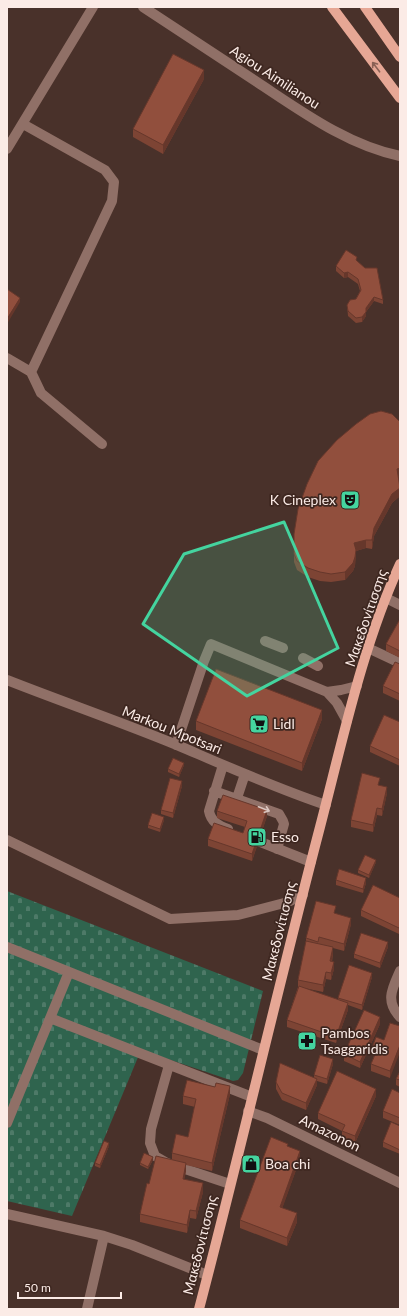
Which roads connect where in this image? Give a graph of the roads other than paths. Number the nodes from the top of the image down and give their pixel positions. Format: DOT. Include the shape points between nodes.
graph roads {
  1 [pos="93,7"];
  2 [pos="143,7"];
  3 [pos="332,7"];
  4 [pos="365,7"];
  5 [pos="400,57"];
  6 [pos="400,98"];
  7 [pos="22,124"];
  8 [pos="7,149"];
  9 [pos="400,156"];
  10 [pos="7,358"];
  11 [pos="31,372"];
  12 [pos="102,444"];
  13 [pos="400,564"];
  14 [pos="386,598"];
  15 [pos="400,605"];
  16 [pos="265,641"];
  17 [pos="282,648"];
  18 [pos="368,648"];
  19 [pos="303,658"];
  20 [pos="400,663"];
  21 [pos="318,666"];
  22 [pos="7,680"];
  23 [pos="357,686"];
  24 [pos="327,692"];
  25 [pos="348,721"];
  26 [pos="176,745"];
  27 [pos="222,765"];
  28 [pos="245,774"];
  29 [pos="214,790"];
  30 [pos="237,798"];
  31 [pos="326,805"];
  32 [pos="239,834"];
  33 [pos="7,840"];
  34 [pos="258,841"];
  35 [pos="277,849"];
  36 [pos="311,862"];
  37 [pos="303,895"];
  38 [pos="7,947"];
  39 [pos="400,971"];
  40 [pos="69,972"];
  41 [pos="50,1018"];
  42 [pos="400,1018"];
  43 [pos="263,1050"];
  44 [pos="169,1065"];
  45 [pos="252,1097"];
  46 [pos="248,1111"];
  47 [pos="7,1123"];
  48 [pos="400,1183"];
  49 [pos="230,1184"];
  50 [pos="7,1214"];
  51 [pos="104,1236"];
  52 [pos="207,1275"];
  53 [pos="87,1309"];
  54 [pos="198,1309"];
  1 -- 7 [label="street"];
  2 -- 9 [label="street, Agiou Aimilianou" via="320,122 372,148"];
  6 -- 3 [label="main road, one-way"];
  4 -- 5 [label="main road"];
  7 -- 8 [label="street"];
  7 -- 11 [label="street" via="105,170 114,182 112,201"];
  10 -- 11 [label="street"];
  11 -- 12 [label="street" via="41,393"];
  13 -- 14 [label="main road, Μακεδονίτισσης"];
  14 -- 15 [label="street"];
  14 -- 18 [label="main road, Μακεδονίτισσης"];
  16 -- 17 [label="street"];
  18 -- 20 [label="street"];
  18 -- 23 [label="main road, Μακεδονίτισσης"];
  19 -- 21 [label="street"];
  22 -- 26 [label="street, Markou Mpotsari"];
  23 -- 24 [label="street"];
  23 -- 25 [label="main road, Μακεδονίτισσης"];
  24 -- 25 [label="street" via="337,702"];
  24 -- 26 [label="street" via="211,644"];
  25 -- 31 [label="main road, Μακεδονίτισσης"];
  26 -- 27 [label="street, Markou Mpotsari"];
  27 -- 28 [label="street, Markou Mpotsari"];
  27 -- 29 [label="street"];
  28 -- 30 [label="street"];
  28 -- 31 [label="street, Markou Mpotsari"];
  29 -- 30 [label="street"];
  29 -- 32 [label="street" via="209,811 211,819"];
  30 -- 35 [label="street, one-way" via="282,817 284,824"];
  31 -- 36 [label="main road, Μακεδονίτισσης"];
  33 -- 37 [label="street" via="170,919 238,915 288,902"];
  34 -- 35 [label="street"];
  35 -- 36 [label="street"];
  36 -- 37 [label="main road, Μακεδονίτισσης"];
  37 -- 43 [label="main road, Μακεδονίτισσης"];
  38 -- 40 [label="street"];
  39 -- 42 [label="street" via="391,996 395,1012"];
  40 -- 41 [label="street"];
  40 -- 43 [label="street"];
  41 -- 44 [label="street"];
  41 -- 47 [label="street"];
  43 -- 45 [label="main road, Μακεδονίτισσης"];
  44 -- 45 [label="street"];
  44 -- 49 [label="street" via="151,1129 150,1143 155,1156 167,1163"];
  45 -- 46 [label="main road, Μακεδονίτισσης"];
  46 -- 48 [label="street, Amazonon"];
  46 -- 49 [label="main road, Μακεδονίτισσης"];
  49 -- 52 [label="main road, Μακεδονίτισσης"];
  50 -- 51 [label="street"];
  51 -- 52 [label="street"];
  51 -- 53 [label="street"];
  52 -- 54 [label="main road, Μακεδονίτισσης"];
}
